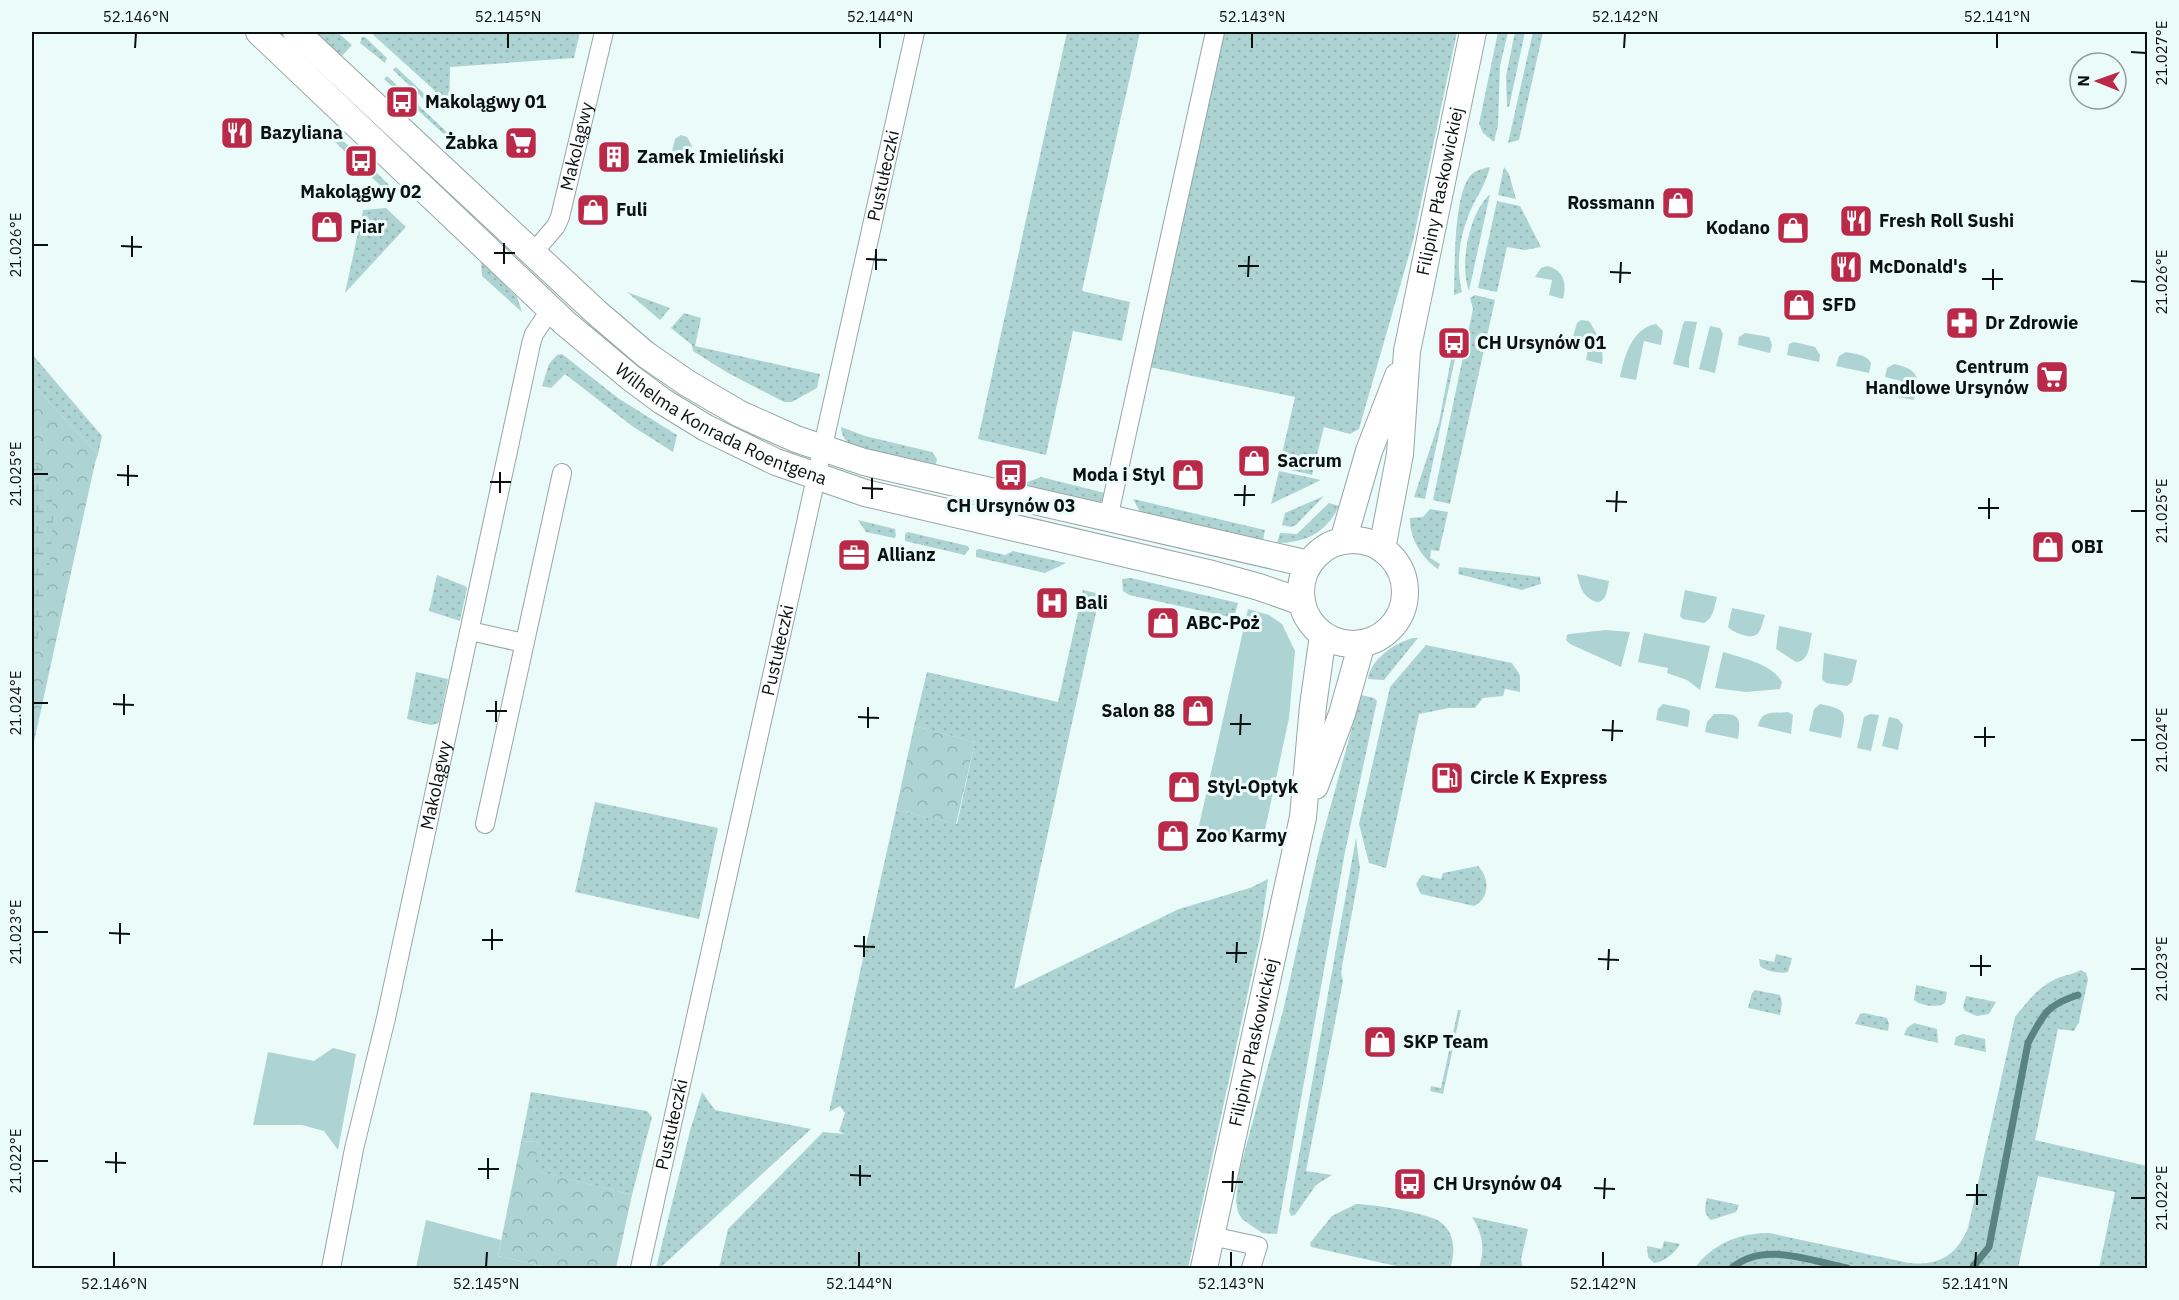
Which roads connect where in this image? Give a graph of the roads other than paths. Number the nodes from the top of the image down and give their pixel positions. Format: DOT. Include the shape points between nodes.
graph roads {
  1 [pos="259,32"];
  2 [pos="296,32"];
  3 [pos="604,32"];
  4 [pos="915,32"];
  5 [pos="1215,32"];
  6 [pos="1473,32"];
  7 [pos="533,253"];
  8 [pos="551,309"];
  9 [pos="1407,351"];
  10 [pos="824,449"];
  11 [pos="562,473"];
  12 [pos="818,478"];
  13 [pos="1108,519"];
  14 [pos="1343,541"];
  15 [pos="1382,549"];
  16 [pos="1310,564"];
  17 [pos="1302,602"];
  18 [pos="470,631"];
  19 [pos="1323,634"];
  20 [pos="524,643"];
  21 [pos="1362,643"];
  22 [pos="1303,817"];
  23 [pos="485,824"];
  24 [pos="1211,1236"];
  25 [pos="331,1269"];
  26 [pos="640,1269"];
  27 [pos="1204,1269"];
  28 [pos="1251,1269"];
  1 -- 8 [label="street, Wilhelma Konrada Roentgena"];
  2 -- 7 [label="street, Wilhelma Konrada Roentgena"];
  3 -- 7 [label="street, Makolągwy" via="560,217"];
  4 -- 10 [label="street, Pustułeczki"];
  5 -- 13 [label="street"];
  6 -- 9 [label="street, Filipiny Płaskowickiej"];
  7 -- 10 [label="street, Wilhelma Konrada Roentgena" via="609,324 667,369 740,414"];
  8 -- 12 [label="street, Wilhelma Konrada Roentgena" via="631,378 676,410 735,443"];
  8 -- 18 [label="street, Makolągwy" via="531,344"];
  9 -- 14 [label="street, Filipiny Płaskowickiej" via="1369,451"];
  9 -- 15 [label="street, Filipiny Płaskowickiej" via="1400,454"];
  10 -- 12 [label="street, Pustułeczki"];
  10 -- 13 [label="street, Wilhelma Konrada Roentgena" via="903,472"];
  11 -- 20 [label="street"];
  12 -- 17 [label="street, Wilhelma Konrada Roentgena" via="866,493 1212,574"];
  12 -- 26 [label="street, Pustułeczki"];
  13 -- 16 [label="street, Wilhelma Konrada Roentgena"];
  14 -- 15 [label="street" via="1364,541"];
  14 -- 16 [label="street" via="1324,549"];
  15 -- 21 [label="street" via="1401,571 1404,604 1393,626"];
  16 -- 17 [label="street" via="1302,586"];
  17 -- 19 [label="street" via="1314,626"];
  18 -- 20 [label="street"];
  18 -- 25 [label="street, Makolągwy"];
  19 -- 21 [label="street" via="1335,641"];
  19 -- 22 [label="street, Filipiny Płaskowickiej"];
  20 -- 23 [label="street"];
  21 -- 22 [label="street, Filipiny Płaskowickiej" via="1342,714"];
  22 -- 24 [label="street, Filipiny Płaskowickiej"];
  24 -- 27 [label="street, Filipiny Płaskowickiej"];
  24 -- 28 [label="street" via="1258,1246"];
}
